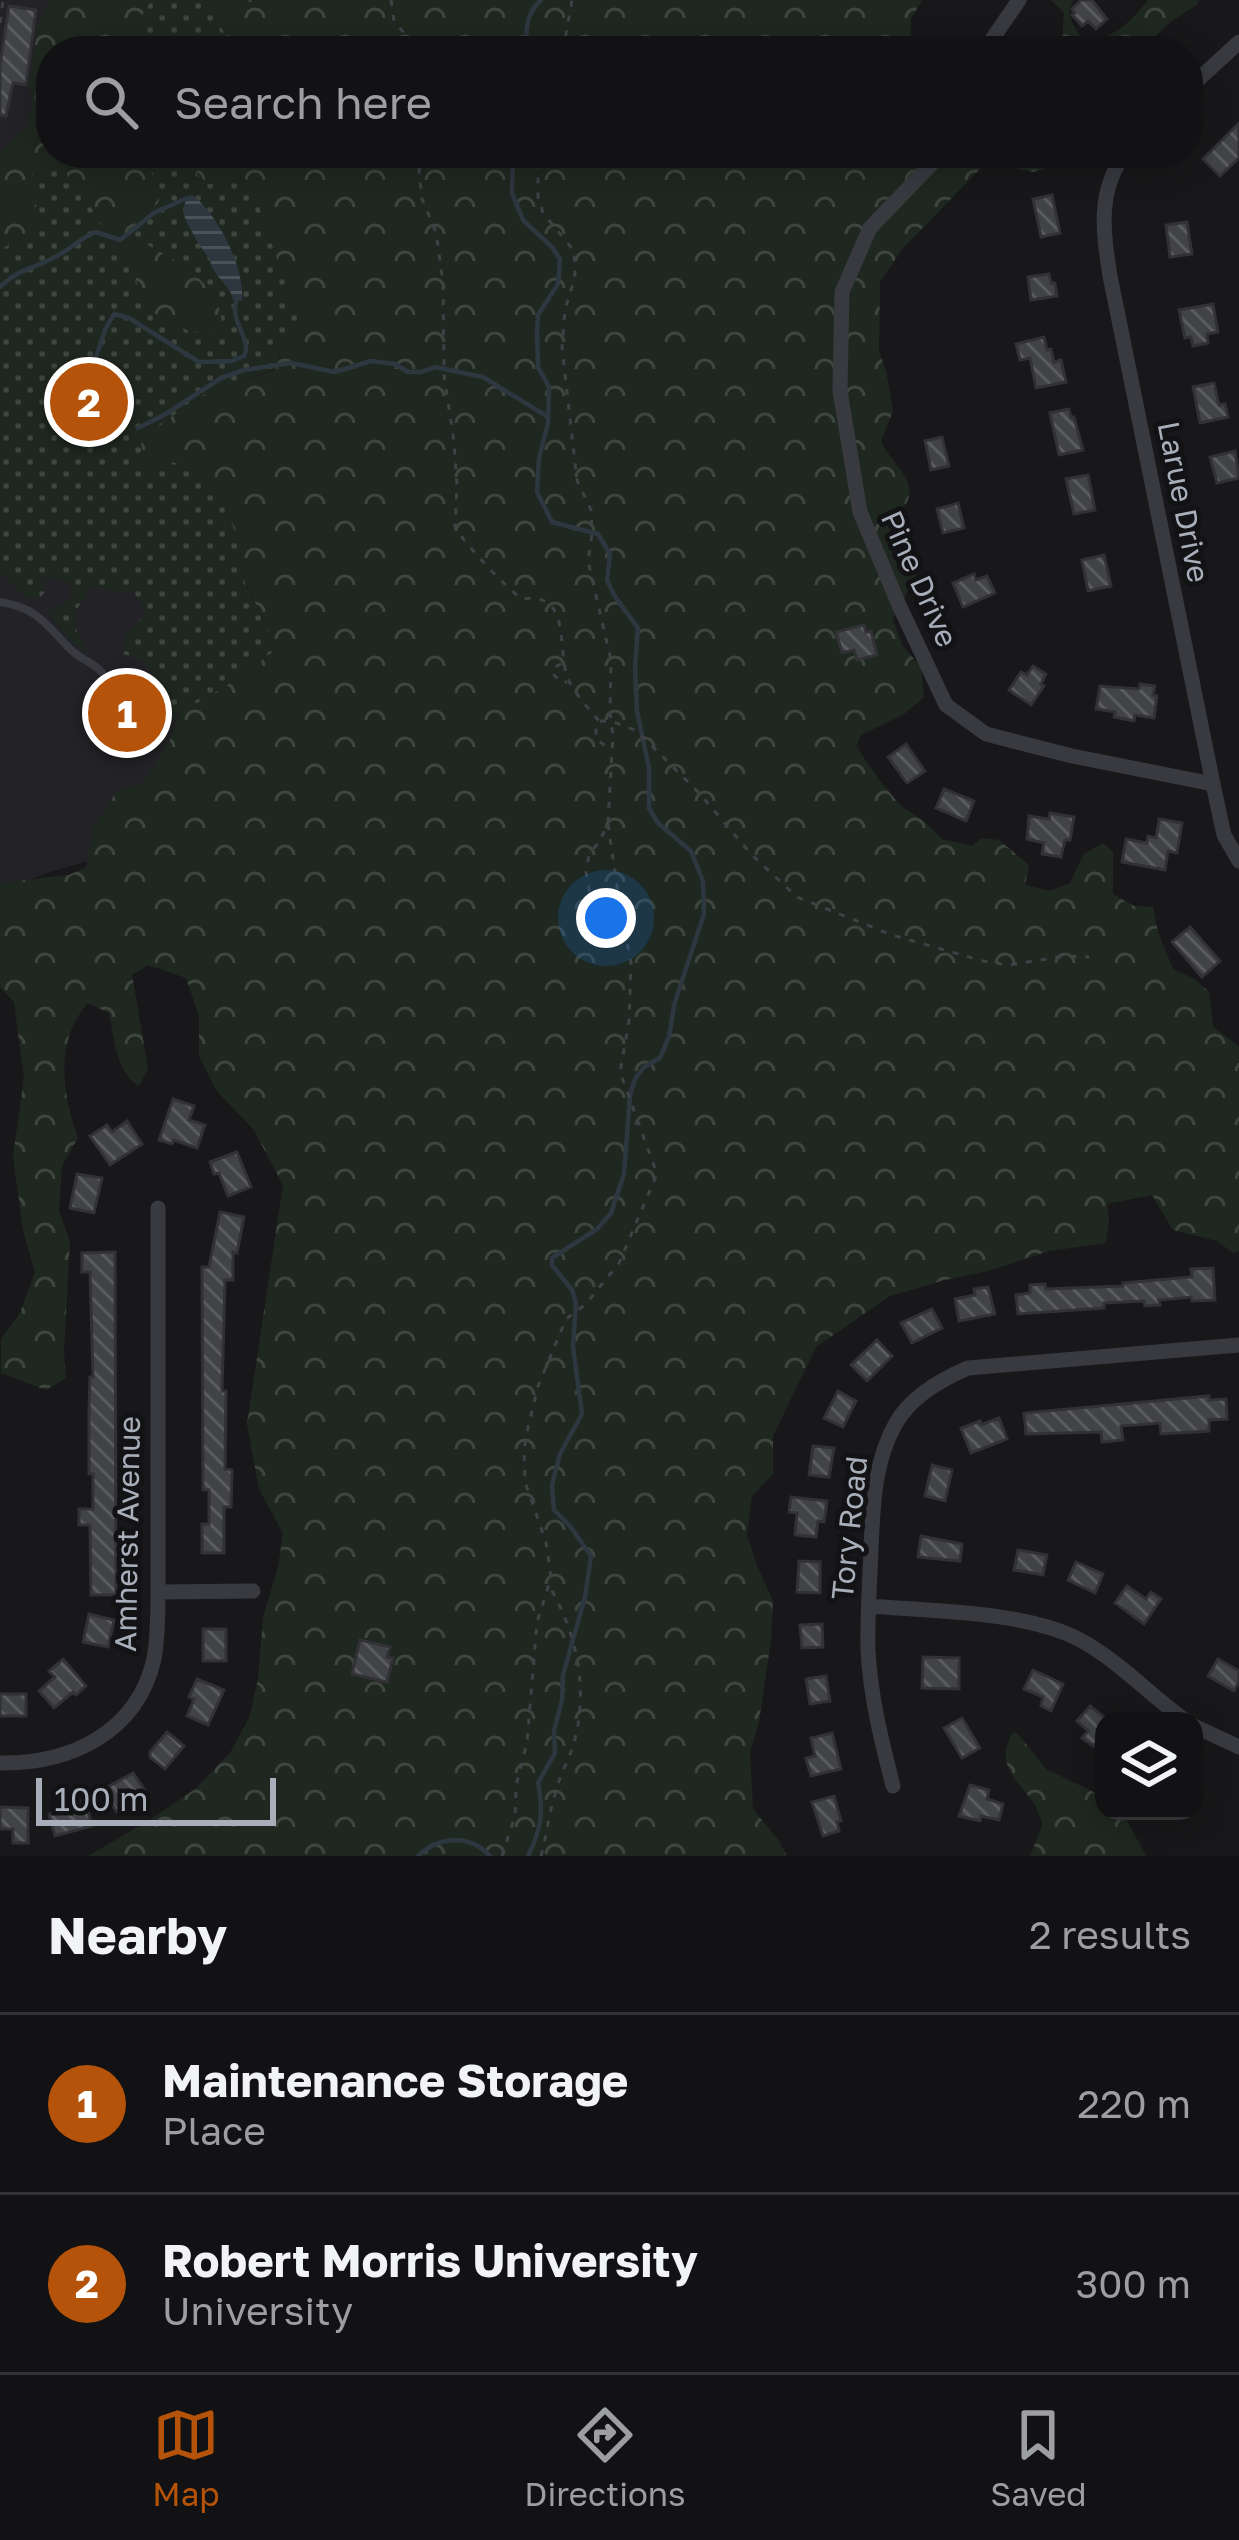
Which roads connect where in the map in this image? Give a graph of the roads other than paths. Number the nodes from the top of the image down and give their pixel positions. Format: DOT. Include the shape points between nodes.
graph roads {
  1 [pos="1019,0"];
  2 [pos="994,36"];
  3 [pos="1239,42"];
  4 [pos="1203,75"];
  5 [pos="928,168"];
  6 [pos="1116,168"];
  7 [pos="0,602"];
  8 [pos="100,714"];
  9 [pos="1213,784"];
  10 [pos="1239,861"];
  11 [pos="158,1208"];
  12 [pos="1239,1345"];
  13 [pos="253,1591"];
  14 [pos="158,1592"];
  15 [pos="869,1606"];
  16 [pos="1175,1712"];
  17 [pos="1203,1730"];
  18 [pos="1239,1747"];
  19 [pos="0,1763"];
  20 [pos="893,1786"];
  1 -- 2 [label="street"];
  3 -- 4 [label="street"];
  5 -- 9 [label="street, Pine Drive" via="870,229 842,292 840,392 860,512 899,605 946,705 986,734"];
  6 -- 9 [label="street, Larue Drive" via="1103,214 1105,246"];
  7 -- 8 [label="lane" via="33,610 103,670 110,686"];
  9 -- 10 [label="street, Larue Drive"];
  11 -- 14 [label="street, Amherst Avenue"];
  12 -- 15 [label="street, Tory Road" via="968,1368 942,1379 898,1417 885,1444"];
  13 -- 14 [label="street"];
  14 -- 19 [label="street, Amherst Avenue" via="155,1655 122,1717 67,1755"];
  15 -- 16 [label="street" via="1053,1628 1099,1652"];
  15 -- 20 [label="street, Tory Road" via="868,1653"];
  17 -- 18 [label="street"];
}
